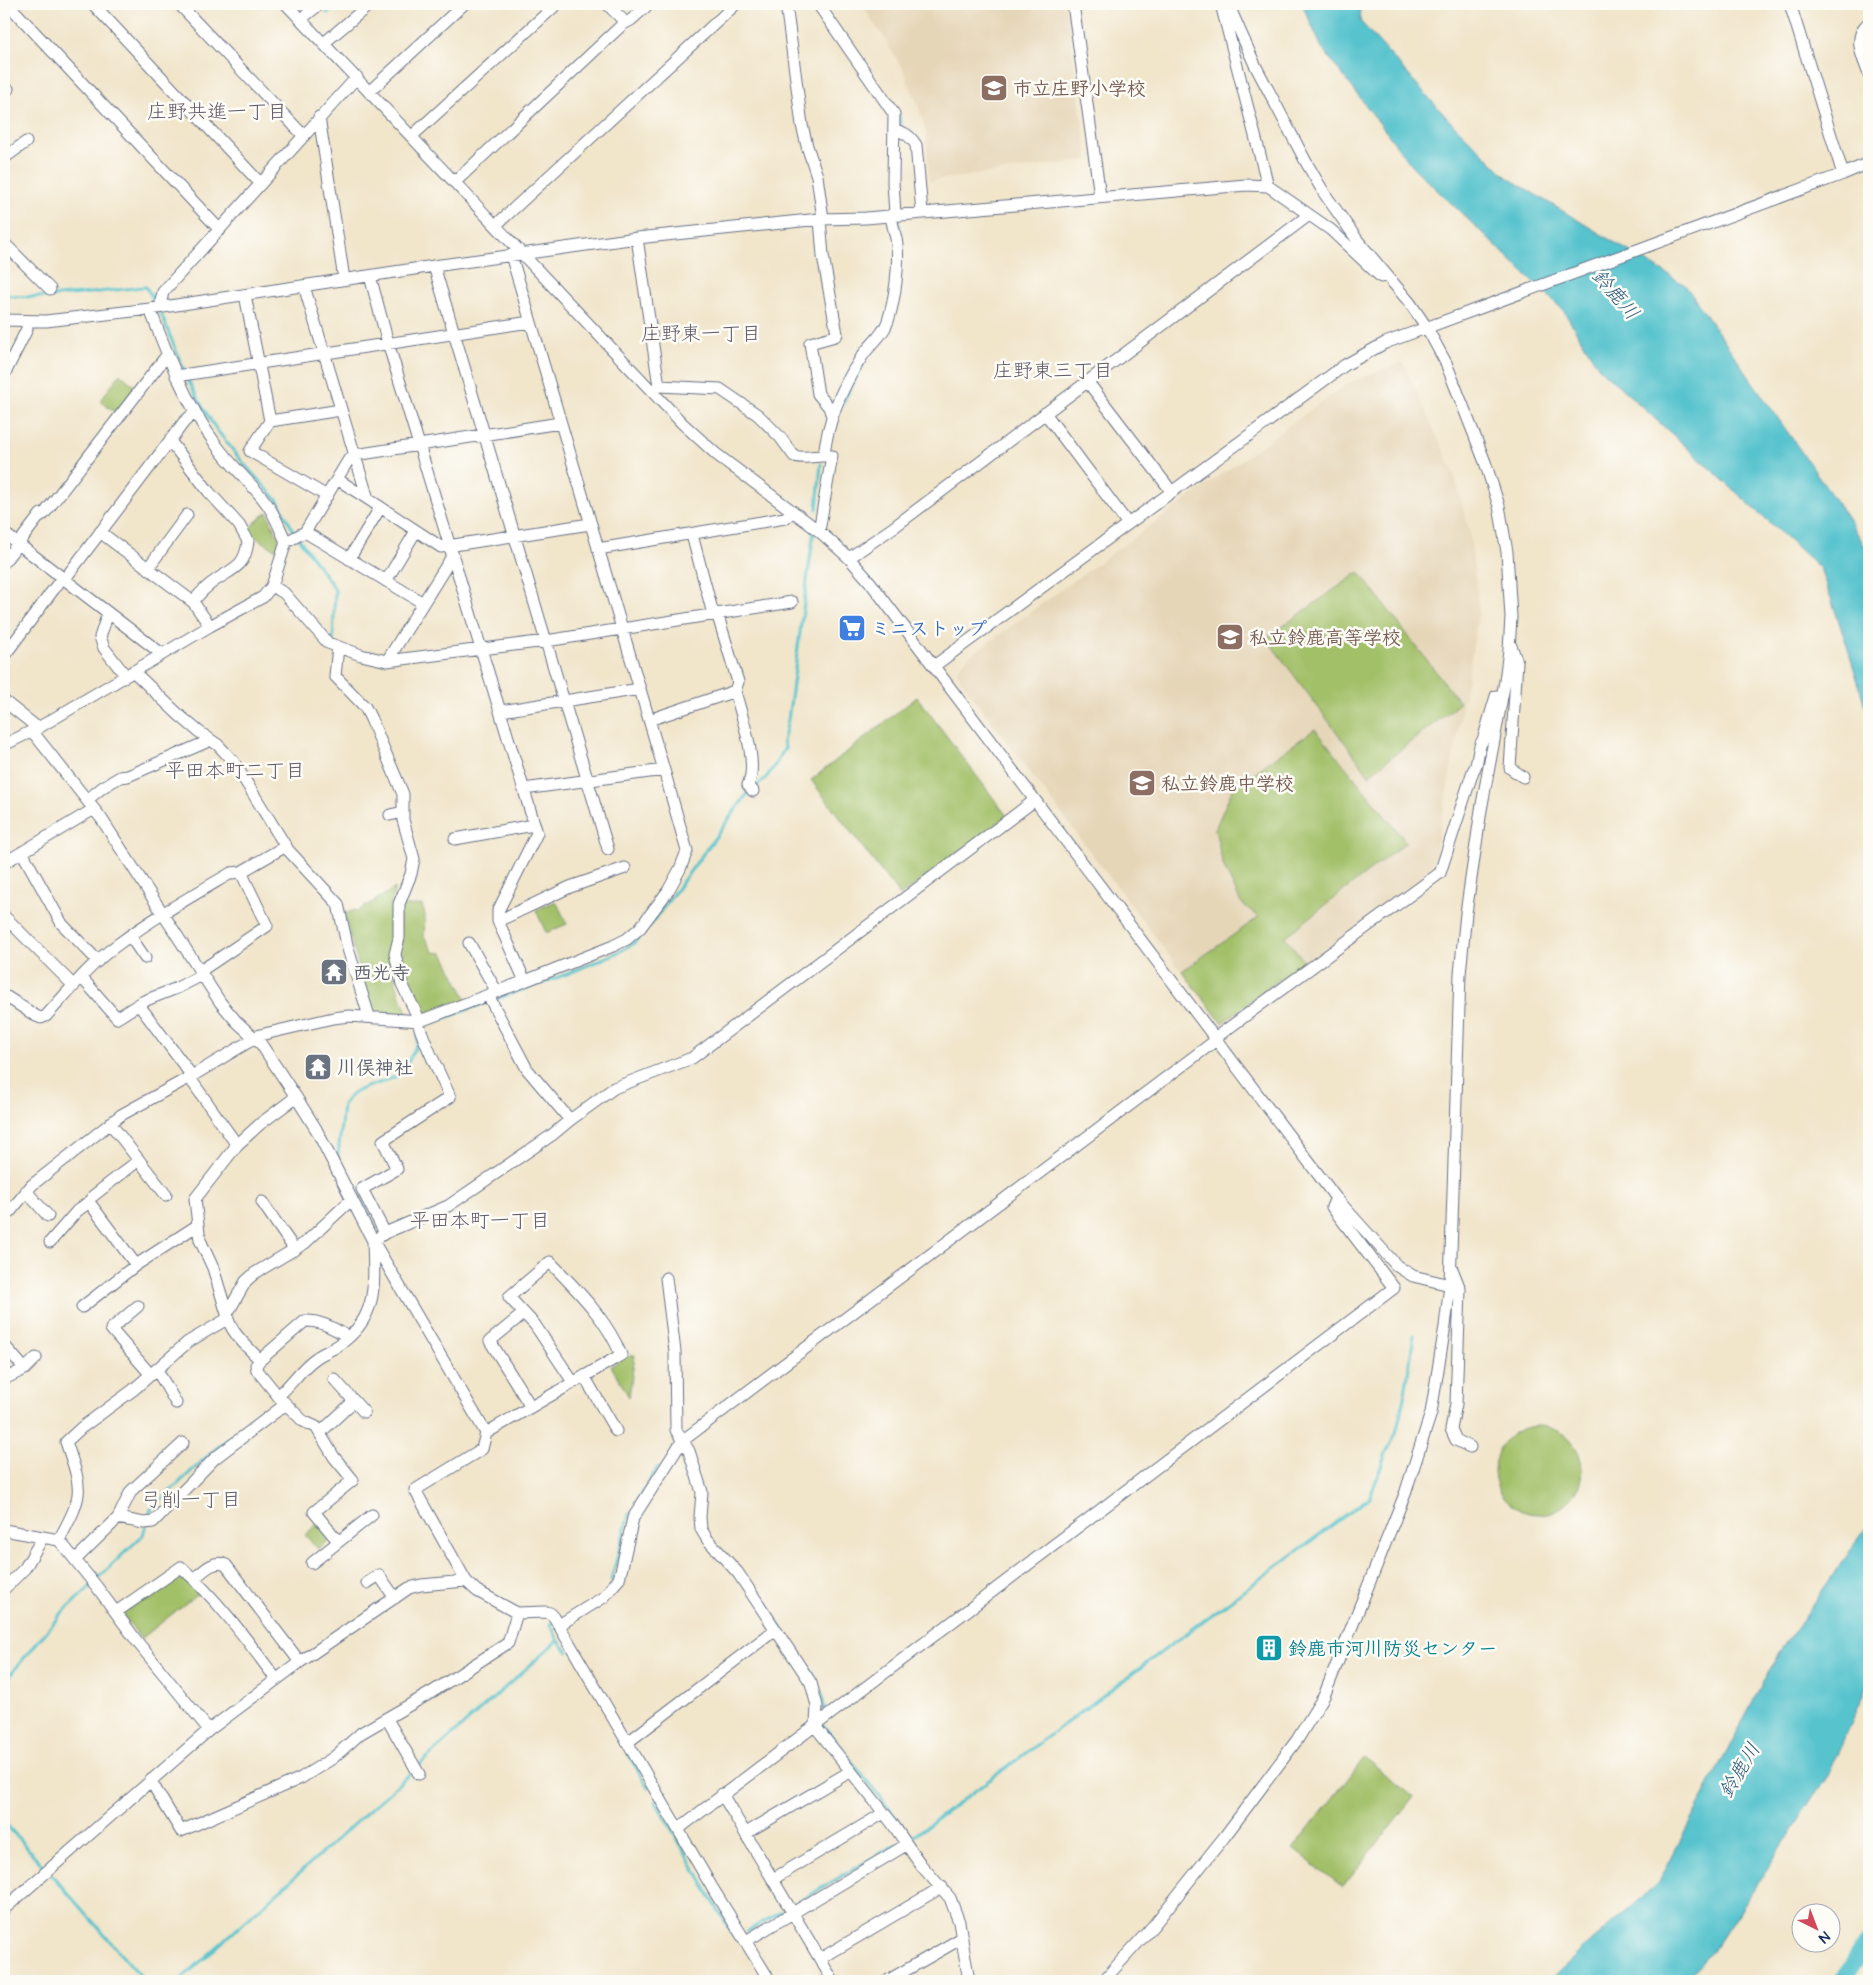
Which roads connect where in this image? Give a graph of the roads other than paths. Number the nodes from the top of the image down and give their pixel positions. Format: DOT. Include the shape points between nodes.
graph roads {
  1 [pos="8,4"];
  2 [pos="94,4"];
  3 [pos="179,4"];
  4 [pos="286,4"];
  5 [pos="320,4"];
  6 [pos="370,4"];
  7 [pos="464,4"];
  8 [pos="557,4"];
  9 [pos="607,4"];
  10 [pos="649,4"];
  11 [pos="736,4"];
  12 [pos="786,4"];
  13 [pos="818,4"];
  14 [pos="1073,4"];
  15 [pos="1221,4"];
  16 [pos="1228,4"];
  17 [pos="1790,4"];
  18 [pos="301,19"];
  19 [pos="1869,22"];
  20 [pos="623,24"];
  21 [pos="324,44"];
  22 [pos="1869,74"];
  23 [pos="357,77"];
  24 [pos="370,91"];
  25 [pos="319,117"];
  26 [pos="900,132"];
  27 [pos="304,136"];
  28 [pos="412,136"];
  29 [pos="26,142"];
  30 [pos="4,158"];
  31 [pos="1866,166"];
  32 [pos="1843,174"];
  33 [pos="455,182"];
  34 [pos="260,183"];
  35 [pos="1268,186"];
  36 [pos="1100,196"];
  37 [pos="922,212"];
  38 [pos="896,214"];
  39 [pos="1309,215"];
  40 [pos="821,219"];
  41 [pos="496,225"];
  42 [pos="220,230"];
  43 [pos="637,238"];
  44 [pos="4,243"];
  45 [pos="523,254"];
  46 [pos="511,255"];
  47 [pos="434,266"];
  48 [pos="370,276"];
  49 [pos="344,279"];
  50 [pos="304,286"];
  51 [pos="50,289"];
  52 [pos="245,295"];
  53 [pos="1410,303"];
  54 [pos="162,306"];
  55 [pos="150,309"];
  56 [pos="4,320"];
  57 [pos="27,322"];
  58 [pos="530,322"];
  59 [pos="1427,328"];
  60 [pos="454,334"];
  61 [pos="388,343"];
  62 [pos="323,354"];
  63 [pos="167,355"];
  64 [pos="259,363"];
  65 [pos="4,375"];
  66 [pos="176,376"];
  67 [pos="1088,381"];
  68 [pos="655,389"];
  69 [pos="341,410"];
  70 [pos="194,413"];
  71 [pos="1045,413"];
  72 [pos="832,416"];
  73 [pos="270,421"];
  74 [pos="560,423"];
  75 [pos="486,436"];
  76 [pos="170,441"];
  77 [pos="420,445"];
  78 [pos="355,455"];
  79 [pos="828,455"];
  80 [pos="337,479"];
  81 [pos="1172,492"];
  82 [pos="327,496"];
  83 [pos="368,499"];
  84 [pos="380,508"];
  85 [pos="792,512"];
  86 [pos="187,515"];
  87 [pos="590,524"];
  88 [pos="1128,524"];
  89 [pos="416,531"];
  90 [pos="819,531"];
  91 [pos="100,532"];
  92 [pos="4,533"];
  93 [pos="303,533"];
  94 [pos="692,535"];
  95 [pos="515,536"];
  96 [pos="288,541"];
  97 [pos="18,544"];
  98 [pos="598,549"];
  99 [pos="452,551"];
  100 [pos="849,558"];
  101 [pos="349,559"];
  102 [pos="4,562"];
  103 [pos="148,568"];
  104 [pos="63,579"];
  105 [pos="386,581"];
  106 [pos="272,586"];
  107 [pos="193,602"];
  108 [pos="792,602"];
  109 [pos="423,604"];
  110 [pos="108,613"];
  111 [pos="715,614"];
  112 [pos="210,626"];
  113 [pos="621,628"];
  114 [pos="546,641"];
  115 [pos="1509,642"];
  116 [pos="333,645"];
  117 [pos="482,650"];
  118 [pos="162,654"];
  119 [pos="4,656"];
  120 [pos="387,661"];
  121 [pos="934,666"];
  122 [pos="129,673"];
  123 [pos="1505,681"];
  124 [pos="640,689"];
  125 [pos="735,691"];
  126 [pos="4,701"];
  127 [pos="565,702"];
  128 [pos="501,711"];
  129 [pos="649,720"];
  130 [pos="35,730"];
  131 [pos="211,740"];
  132 [pos="4,745"];
  133 [pos="664,770"];
  134 [pos="1523,777"];
  135 [pos="587,780"];
  136 [pos="751,788"];
  137 [pos="524,789"];
  138 [pos="1035,800"];
  139 [pos="90,804"];
  140 [pos="403,812"];
  141 [pos="390,815"];
  142 [pos="534,824"];
  143 [pos="455,839"];
  144 [pos="286,846"];
  145 [pos="608,849"];
  146 [pos="22,852"];
  147 [pos="4,863"];
  148 [pos="625,868"];
  149 [pos="241,872"];
  150 [pos="164,913"];
  151 [pos="4,916"];
  152 [pos="498,921"];
  153 [pos="130,936"];
  154 [pos="469,943"];
  155 [pos="145,958"];
  156 [pos="98,961"];
  157 [pos="200,974"];
  158 [pos="78,982"];
  159 [pos="525,982"];
  160 [pos="492,997"];
  161 [pos="4,1000"];
  162 [pos="138,1005"];
  163 [pos="369,1016"];
  164 [pos="419,1025"];
  165 [pos="254,1039"];
  166 [pos="1215,1039"];
  167 [pos="190,1076"];
  168 [pos="296,1096"];
  169 [pos="570,1120"];
  170 [pos="110,1123"];
  171 [pos="238,1144"];
  172 [pos="139,1160"];
  173 [pos="26,1191"];
  174 [pos="166,1195"];
  175 [pos="93,1196"];
  176 [pos="352,1198"];
  177 [pos="1336,1198"];
  178 [pos="262,1202"];
  179 [pos="48,1216"];
  180 [pos="4,1219"];
  181 [pos="198,1225"];
  182 [pos="385,1233"];
  183 [pos="373,1241"];
  184 [pos="50,1242"];
  185 [pos="295,1250"];
  186 [pos="136,1265"];
  187 [pos="1450,1265"];
  188 [pos="666,1278"];
  189 [pos="1450,1285"];
  190 [pos="82,1306"];
  191 [pos="138,1306"];
  192 [pos="524,1313"];
  193 [pos="227,1317"];
  194 [pos="348,1337"];
  195 [pos="4,1345"];
  196 [pos="36,1358"];
  197 [pos="260,1360"];
  198 [pos="25,1369"];
  199 [pos="154,1372"];
  200 [pos="584,1376"];
  201 [pos="4,1379"];
  202 [pos="334,1379"];
  203 [pos="573,1382"];
  204 [pos="282,1400"];
  205 [pos="354,1401"];
  206 [pos="176,1403"];
  207 [pos="531,1407"];
  208 [pos="364,1412"];
  209 [pos="616,1431"];
  210 [pos="320,1432"];
  211 [pos="486,1433"];
  212 [pos="682,1441"];
  213 [pos="183,1442"];
  214 [pos="1470,1447"];
  215 [pos="372,1516"];
  216 [pos="118,1518"];
  217 [pos="4,1530"];
  218 [pos="43,1537"];
  219 [pos="59,1540"];
  220 [pos="338,1541"];
  221 [pos="75,1560"];
  222 [pos="312,1563"];
  223 [pos="194,1579"];
  224 [pos="466,1581"];
  225 [pos="368,1583"];
  226 [pos="4,1589"];
  227 [pos="395,1598"];
  228 [pos="116,1612"];
  229 [pos="516,1613"];
  230 [pos="556,1621"];
  231 [pos="775,1630"];
  232 [pos="300,1662"];
  233 [pos="276,1679"];
  234 [pos="387,1719"];
  235 [pos="815,1724"];
  236 [pos="209,1730"];
  237 [pos="628,1742"];
  238 [pos="416,1769"];
  239 [pos="851,1771"];
  240 [pos="150,1780"];
  241 [pos="722,1794"];
  242 [pos="884,1813"];
  243 [pos="678,1829"];
  244 [pos="746,1833"];
  245 [pos="906,1845"];
  246 [pos="773,1879"];
  247 [pos="942,1887"];
  248 [pos="790,1907"];
  249 [pos="4,1909"];
  250 [pos="962,1938"];
  251 [pos="746,1940"];
  252 [pos="820,1959"];
  253 [pos="770,1981"];
  254 [pos="833,1981"];
  255 [pos="888,1981"];
  256 [pos="969,1981"];
  257 [pos="1103,1981"];
  1 -- 42 [label="street"];
  2 -- 34 [label="street"];
  3 -- 27 [label="street"];
  4 -- 18 [label="street"];
  5 -- 18 [label="street"];
  6 -- 21 [label="street"];
  7 -- 24 [label="street"];
  8 -- 28 [label="street"];
  9 -- 20 [label="street"];
  10 -- 20 [label="street"];
  11 -- 41 [label="street"];
  12 -- 40 [label="street" via="802,125 817,176"];
  13 -- 26 [label="street" via="891,108"];
  14 -- 36 [label="street"];
  15 -- 35 [label="street"];
  16 -- 53 [label="street" via="1259,73 1324,193 1358,241"];
  17 -- 32 [label="street"];
  18 -- 21 [label="street"];
  19 -- 22 [label="street" via="1861,31 1860,43"];
  20 -- 33 [label="street"];
  21 -- 23 [label="street"];
  23 -- 24 [label="street"];
  23 -- 25 [label="street"];
  24 -- 28 [label="street"];
  25 -- 27 [label="street"];
  25 -- 49 [label="street"];
  26 -- 37 [label="street" via="910,136 916,146"];
  26 -- 38 [label="street" via="893,182"];
  27 -- 34 [label="street"];
  28 -- 33 [label="street"];
  29 -- 30 [label="street"];
  31 -- 32 [label="street"];
  32 -- 59 [label="street"];
  33 -- 41 [label="street"];
  34 -- 42 [label="street"];
  35 -- 36 [label="street"];
  35 -- 39 [label="street"];
  36 -- 37 [label="street"];
  37 -- 38 [label="street"];
  38 -- 40 [label="street"];
  38 -- 72 [label="street" via="898,259 888,322 861,358"];
  39 -- 53 [label="street" via="1331,230"];
  39 -- 67 [label="street"];
  40 -- 43 [label="street"];
  40 -- 72 [label="street" via="823,256 837,334 810,343 818,394"];
  41 -- 45 [label="street"];
  42 -- 54 [label="street" via="163,292"];
  43 -- 45 [label="street"];
  43 -- 68 [label="street"];
  44 -- 51 [label="street"];
  45 -- 46 [label="street"];
  45 -- 68 [label="street"];
  46 -- 47 [label="street"];
  46 -- 58 [label="street"];
  47 -- 48 [label="street"];
  47 -- 60 [label="street"];
  48 -- 49 [label="street"];
  48 -- 61 [label="street"];
  49 -- 50 [label="street"];
  50 -- 52 [label="street"];
  50 -- 62 [label="street"];
  52 -- 54 [label="street"];
  52 -- 64 [label="street"];
  53 -- 59 [label="street"];
  54 -- 55 [label="street"];
  55 -- 57 [label="street"];
  55 -- 63 [label="street"];
  56 -- 57 [label="street"];
  57 -- 65 [label="street" via="27,329"];
  58 -- 60 [label="street"];
  58 -- 74 [label="street"];
  59 -- 81 [label="street" via="1385,343 1345,365"];
  59 -- 115 [label="street" via="1446,362 1499,506 1507,552 1511,617"];
  60 -- 61 [label="street"];
  60 -- 75 [label="street"];
  61 -- 62 [label="street"];
  61 -- 77 [label="street"];
  62 -- 64 [label="street"];
  62 -- 69 [label="street"];
  63 -- 66 [label="street"];
  63 -- 97 [label="street"];
  64 -- 66 [label="street"];
  64 -- 73 [label="street"];
  66 -- 70 [label="street"];
  67 -- 71 [label="street"];
  67 -- 81 [label="street"];
  68 -- 79 [label="street" via="720,389 758,415 794,456 803,459"];
  68 -- 85 [label="street" via="687,428"];
  69 -- 73 [label="street"];
  69 -- 78 [label="street"];
  70 -- 76 [label="street"];
  70 -- 96 [label="street" via="223,455 268,505"];
  71 -- 88 [label="street"];
  71 -- 100 [label="street"];
  72 -- 79 [label="street" via="826,434"];
  73 -- 82 [label="street" via="250,451"];
  74 -- 75 [label="street"];
  74 -- 87 [label="street"];
  75 -- 77 [label="street"];
  75 -- 95 [label="street"];
  76 -- 91 [label="street"];
  76 -- 107 [label="street" via="239,525 248,541 238,567 214,582"];
  77 -- 78 [label="street"];
  77 -- 99 [label="street"];
  78 -- 80 [label="street"];
  78 -- 83 [label="street"];
  79 -- 90 [label="street"];
  80 -- 82 [label="street"];
  80 -- 83 [label="street"];
  81 -- 88 [label="street"];
  82 -- 93 [label="street"];
  83 -- 84 [label="street"];
  84 -- 89 [label="street"];
  84 -- 101 [label="street"];
  85 -- 90 [label="street"];
  85 -- 94 [label="street" via="785,518"];
  86 -- 103 [label="street"];
  87 -- 95 [label="street"];
  87 -- 98 [label="street"];
  88 -- 121 [label="street"];
  89 -- 99 [label="street"];
  89 -- 105 [label="street"];
  90 -- 100 [label="street"];
  91 -- 103 [label="street"];
  91 -- 104 [label="street"];
  92 -- 97 [label="street"];
  93 -- 96 [label="street"];
  93 -- 101 [label="street"];
  94 -- 98 [label="street"];
  94 -- 111 [label="street"];
  95 -- 99 [label="street"];
  95 -- 114 [label="street"];
  96 -- 106 [label="street"];
  97 -- 102 [label="street"];
  97 -- 104 [label="street"];
  98 -- 113 [label="street"];
  99 -- 109 [label="street"];
  99 -- 117 [label="street"];
  100 -- 121 [label="street"];
  101 -- 105 [label="street"];
  103 -- 107 [label="street"];
  104 -- 110 [label="street"];
  104 -- 119 [label="street"];
  105 -- 109 [label="street"];
  106 -- 112 [label="street" via="263,597"];
  106 -- 116 [label="street" via="284,593"];
  107 -- 112 [label="street"];
  108 -- 111 [label="street"];
  109 -- 120 [label="street"];
  110 -- 118 [label="street"];
  110 -- 122 [label="street" via="100,637 104,648"];
  111 -- 113 [label="street"];
  111 -- 125 [label="street" via="738,682"];
  112 -- 118 [label="street"];
  113 -- 114 [label="street"];
  113 -- 124 [label="street"];
  114 -- 117 [label="street"];
  114 -- 127 [label="street"];
  115 -- 123 [label="street"];
  115 -- 134 [label="street" via="1517,662 1510,768"];
  116 -- 120 [label="street"];
  116 -- 140 [label="street" via="334,676 372,718 403,794"];
  117 -- 120 [label="street"];
  117 -- 128 [label="street"];
  118 -- 122 [label="street"];
  121 -- 138 [label="street"];
  122 -- 130 [label="street"];
  122 -- 131 [label="street"];
  123 -- 166 [label="street" via="1500,683 1480,743 1476,768 1440,873"];
  123 -- 187 [label="street" via="1481,810 1460,974"];
  124 -- 127 [label="street"];
  124 -- 129 [label="street"];
  125 -- 129 [label="street"];
  125 -- 136 [label="street" via="751,758"];
  126 -- 130 [label="street"];
  127 -- 128 [label="street"];
  127 -- 135 [label="street"];
  128 -- 137 [label="street"];
  129 -- 133 [label="street"];
  130 -- 132 [label="street"];
  130 -- 139 [label="street"];
  131 -- 139 [label="street" via="120,777"];
  131 -- 144 [label="street" via="233,761"];
  133 -- 135 [label="street"];
  133 -- 159 [label="street" via="687,846 668,891 640,928 627,939"];
  135 -- 137 [label="street"];
  135 -- 145 [label="street"];
  137 -- 142 [label="street"];
  138 -- 166 [label="street"];
  138 -- 169 [label="street" via="692,1058 614,1088"];
  139 -- 146 [label="street"];
  139 -- 150 [label="street"];
  140 -- 141 [label="street"];
  140 -- 164 [label="street" via="414,864 399,904 399,938 395,954 402,984"];
  142 -- 143 [label="street"];
  142 -- 152 [label="street" via="537,833 498,911"];
  144 -- 149 [label="street"];
  144 -- 163 [label="street" via="338,904"];
  146 -- 147 [label="street"];
  146 -- 156 [label="street" via="62,924"];
  148 -- 152 [label="street" via="570,887"];
  149 -- 150 [label="street" via="231,873"];
  149 -- 157 [label="street" via="267,926"];
  150 -- 153 [label="street"];
  150 -- 157 [label="street"];
  151 -- 158 [label="street"];
  152 -- 159 [label="street"];
  153 -- 155 [label="street"];
  153 -- 156 [label="street"];
  154 -- 160 [label="street"];
  156 -- 158 [label="street"];
  157 -- 162 [label="street"];
  157 -- 165 [label="street" via="220,1002"];
  158 -- 161 [label="street" via="41,1018 7,997"];
  158 -- 162 [label="street" via="117,1018"];
  159 -- 160 [label="street"];
  160 -- 164 [label="street" via="420,1021"];
  160 -- 169 [label="street" via="527,1069"];
  162 -- 167 [label="street"];
  163 -- 164 [label="street"];
  163 -- 165 [label="street" via="333,1018"];
  164 -- 182 [label="street" via="450,1097 383,1141 397,1169 362,1189"];
  165 -- 167 [label="street"];
  165 -- 168 [label="street"];
  166 -- 177 [label="street"];
  166 -- 212 [label="street"];
  167 -- 170 [label="street"];
  167 -- 171 [label="street"];
  168 -- 171 [label="street"];
  168 -- 176 [label="street"];
  169 -- 182 [label="street" via="552,1136 448,1206"];
  170 -- 172 [label="street"];
  170 -- 173 [label="street"];
  171 -- 181 [label="street" via="195,1199"];
  172 -- 174 [label="street"];
  172 -- 175 [label="street"];
  173 -- 179 [label="street"];
  173 -- 180 [label="street"];
  176 -- 183 [label="street"];
  176 -- 185 [label="street"];
  177 -- 189 [label="street" via="1397,1266 1413,1276"];
  177 -- 235 [label="street" via="1332,1207 1394,1288"];
  178 -- 185 [label="street"];
  181 -- 186 [label="street"];
  181 -- 193 [label="street" via="200,1240 213,1268"];
  182 -- 183 [label="street"];
  183 -- 194 [label="street" via="374,1291 362,1320"];
  183 -- 211 [label="street"];
  184 -- 186 [label="street" via="76,1211 89,1202"];
  185 -- 193 [label="street" via="246,1281"];
  186 -- 190 [label="street"];
  187 -- 189 [label="street"];
  187 -- 214 [label="street" via="1460,1289 1456,1404 1451,1430 1456,1440"];
  188 -- 212 [label="street" via="675,1352 676,1430"];
  189 -- 257 [label="street" via="1431,1413 1405,1494 1324,1696 1297,1740 1225,1836 1153,1926"];
  191 -- 199 [label="street" via="111,1329"];
  192 -- 200 [label="street" via="509,1297 550,1262 586,1301 621,1355"];
  192 -- 203 [label="street"];
  192 -- 207 [label="street" via="490,1341"];
  193 -- 197 [label="street" via="237,1335"];
  193 -- 199 [label="street" via="188,1342"];
  194 -- 197 [label="street" via="317,1322 305,1321"];
  194 -- 204 [label="street" via="316,1357"];
  195 -- 198 [label="street"];
  196 -- 198 [label="street"];
  197 -- 204 [label="street" via="257,1370"];
  198 -- 201 [label="street"];
  199 -- 206 [label="street"];
  199 -- 219 [label="street" via="66,1442 80,1488 77,1504"];
  200 -- 203 [label="street"];
  200 -- 209 [label="street"];
  202 -- 205 [label="street"];
  203 -- 207 [label="street"];
  204 -- 210 [label="street" via="303,1421"];
  204 -- 216 [label="street" via="148,1522"];
  205 -- 208 [label="street"];
  205 -- 210 [label="street"];
  207 -- 211 [label="street"];
  210 -- 220 [label="street" via="334,1457 353,1480 314,1512"];
  211 -- 224 [label="street" via="482,1449 415,1490"];
  212 -- 230 [label="street" via="633,1518 619,1578 614,1586 604,1597"];
  212 -- 231 [label="street" via="689,1451 702,1492 700,1524 704,1534 732,1565"];
  213 -- 216 [label="street" via="130,1491"];
  215 -- 220 [label="street"];
  216 -- 221 [label="street"];
  217 -- 218 [label="street"];
  218 -- 219 [label="street"];
  218 -- 226 [label="street" via="25,1568"];
  219 -- 221 [label="street"];
  220 -- 222 [label="street"];
  221 -- 228 [label="street"];
  223 -- 228 [label="street" via="181,1567"];
  223 -- 232 [label="street" via="214,1564 221,1562 226,1565"];
  223 -- 233 [label="street" via="228,1616"];
  224 -- 227 [label="street" via="408,1588"];
  224 -- 229 [label="street"];
  225 -- 227 [label="street" via="378,1575"];
  227 -- 232 [label="street"];
  228 -- 236 [label="street"];
  229 -- 230 [label="street" via="545,1612"];
  229 -- 234 [label="street" via="508,1643"];
  230 -- 237 [label="street"];
  231 -- 235 [label="street" via="811,1683 817,1706"];
  231 -- 237 [label="street"];
  232 -- 233 [label="street"];
  233 -- 236 [label="street"];
  234 -- 238 [label="street"];
  234 -- 240 [label="street" via="362,1733 333,1758 301,1778 181,1830"];
  235 -- 239 [label="street"];
  235 -- 241 [label="street"];
  236 -- 240 [label="street"];
  237 -- 243 [label="street"];
  239 -- 242 [label="street"];
  239 -- 244 [label="street"];
  240 -- 249 [label="street"];
  241 -- 243 [label="street"];
  241 -- 244 [label="street"];
  242 -- 245 [label="street"];
  242 -- 246 [label="street"];
  243 -- 251 [label="street"];
  244 -- 246 [label="street"];
  245 -- 247 [label="street"];
  245 -- 248 [label="street"];
  246 -- 248 [label="street"];
  247 -- 250 [label="street" via="950,1898"];
  247 -- 252 [label="street"];
  248 -- 251 [label="street"];
  248 -- 252 [label="street"];
  250 -- 255 [label="street"];
  250 -- 256 [label="street"];
  251 -- 253 [label="street"];
  252 -- 254 [label="street"];
}
